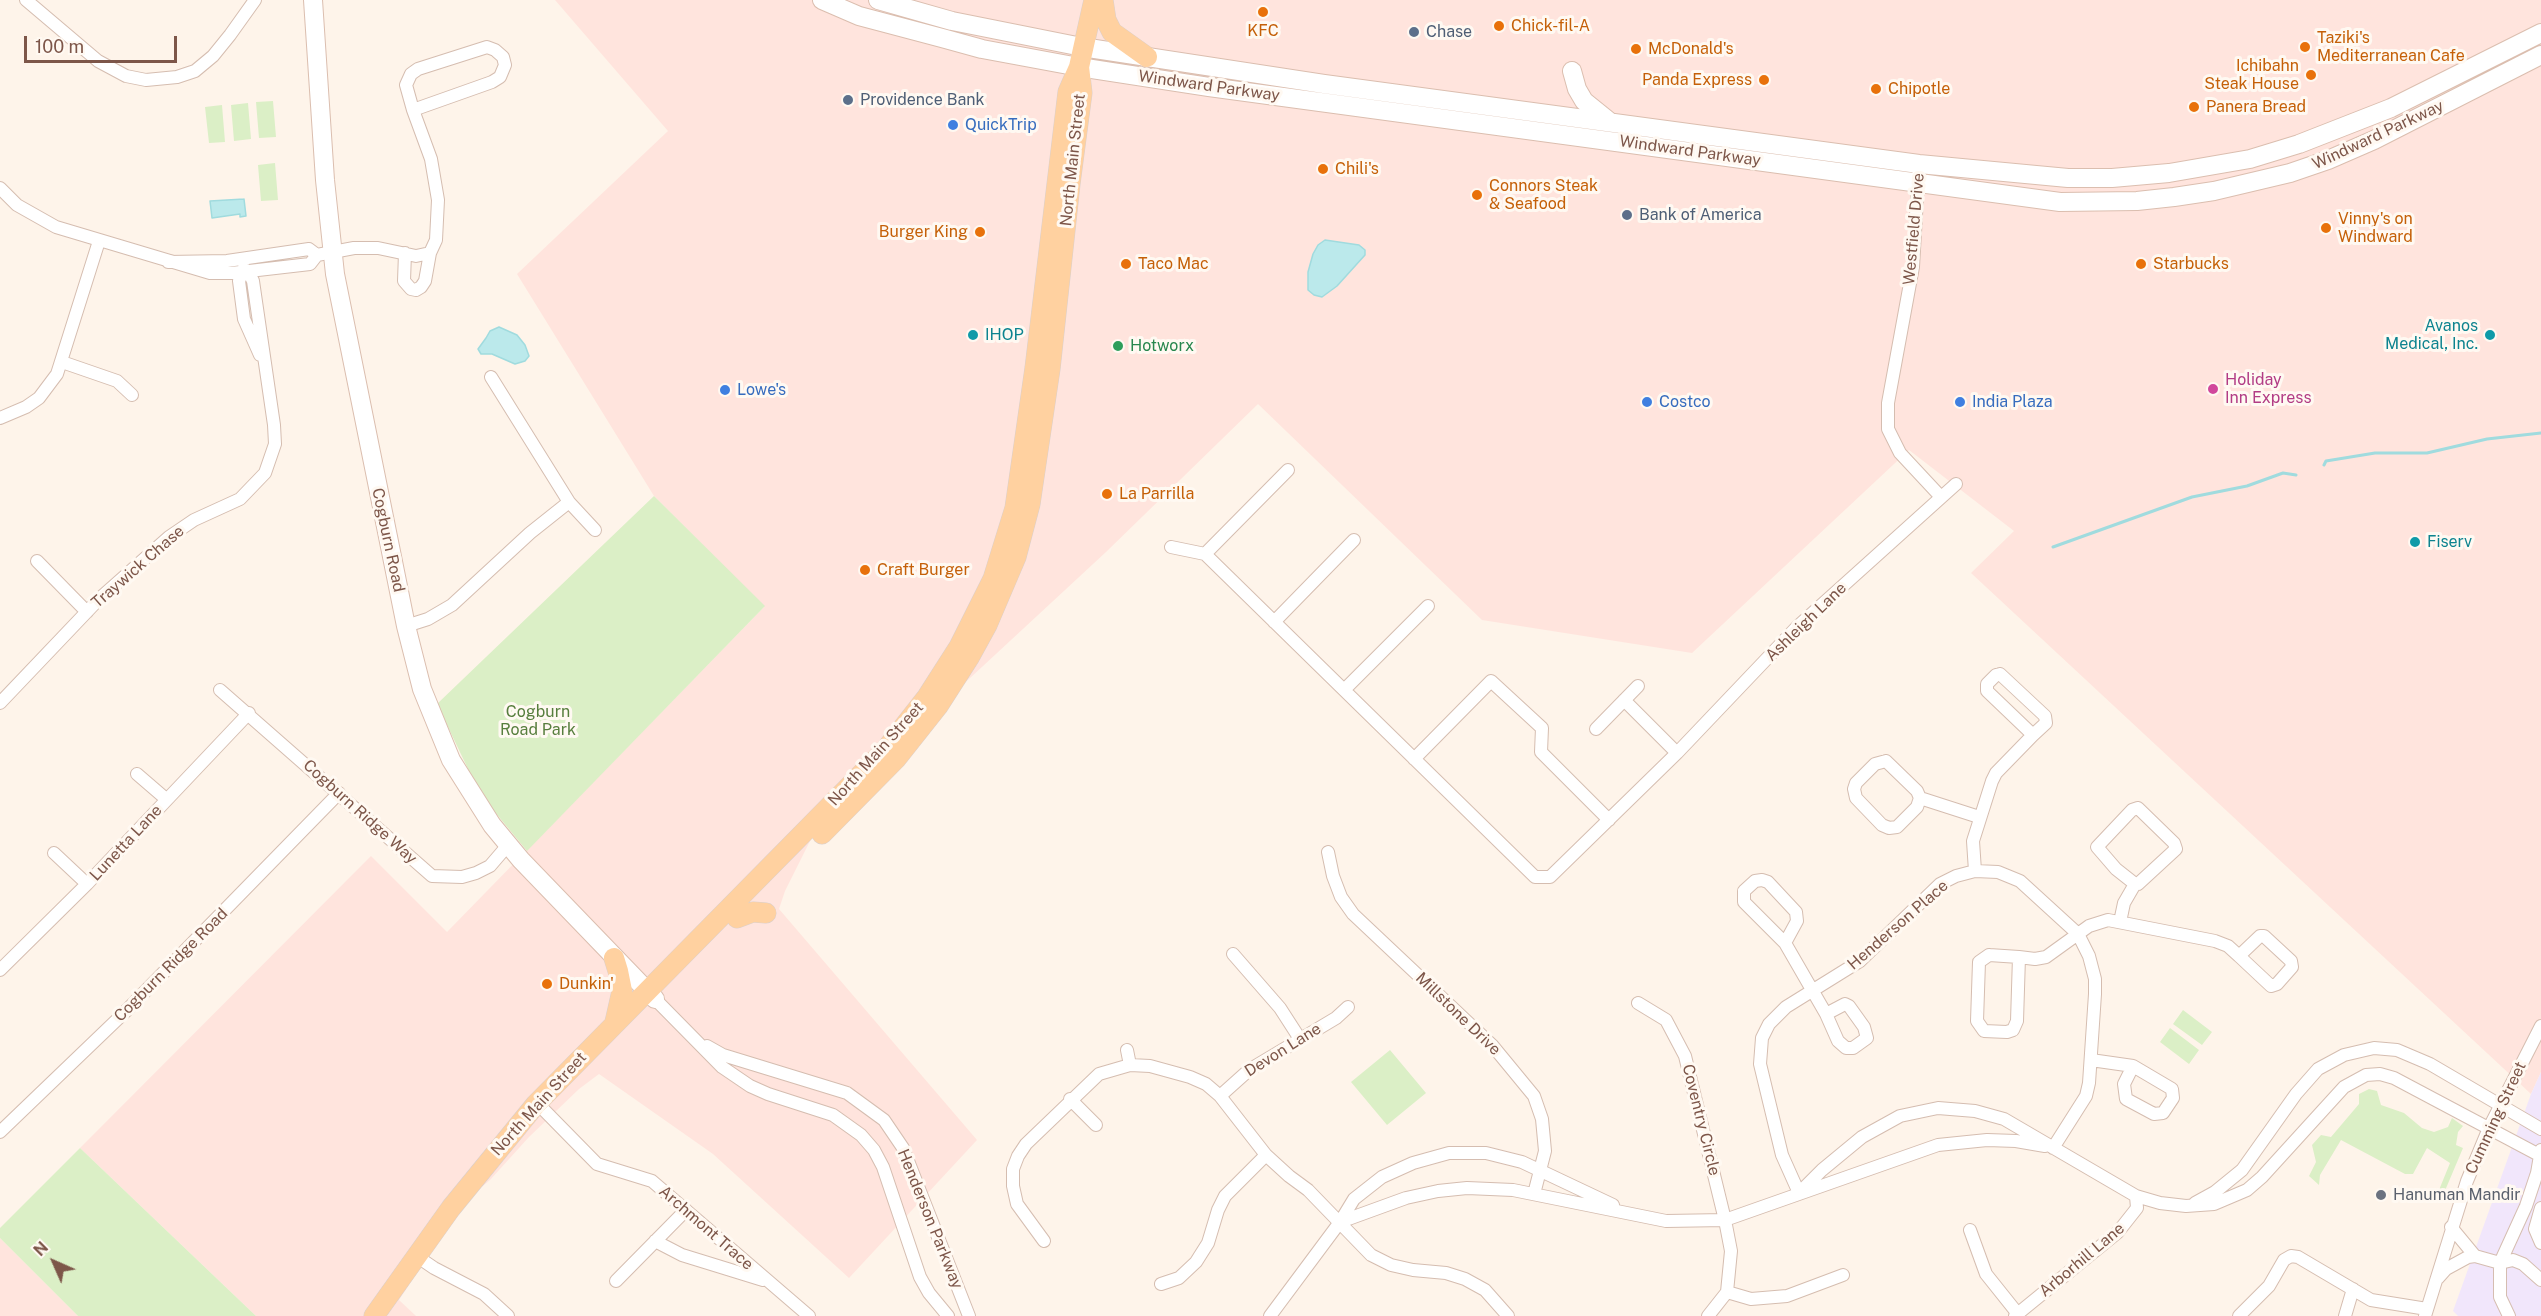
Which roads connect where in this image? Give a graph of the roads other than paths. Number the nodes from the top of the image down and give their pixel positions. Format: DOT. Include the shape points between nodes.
graph roads {
  1 [pos="26,0"];
  2 [pos="255,0"];
  3 [pos="313,0"];
  4 [pos="822,0"];
  5 [pos="878,0"];
  6 [pos="1094,0"];
  7 [pos="1103,0"];
  8 [pos="2541,33"];
  9 [pos="1082,47"];
  10 [pos="2541,55"];
  11 [pos="1147,57"];
  12 [pos="1079,67"];
  13 [pos="1572,70"];
  14 [pos="413,110"];
  15 [pos="1614,124"];
  16 [pos="1919,173"];
  17 [pos="0,188"];
  18 [pos="99,241"];
  19 [pos="325,253"];
  20 [pos="430,253"];
  21 [pos="405,254"];
  22 [pos="243,265"];
  23 [pos="63,362"];
  24 [pos="491,377"];
  25 [pos="132,395"];
  26 [pos="0,418"];
  27 [pos="1288,470"];
  28 [pos="1956,483"];
  29 [pos="1941,497"];
  30 [pos="569,502"];
  31 [pos="595,530"];
  32 [pos="1354,540"];
  33 [pos="1171,547"];
  34 [pos="1205,554"];
  35 [pos="38,561"];
  36 [pos="1428,606"];
  37 [pos="87,612"];
  38 [pos="1274,622"];
  39 [pos="406,626"];
  40 [pos="1638,686"];
  41 [pos="220,690"];
  42 [pos="1344,690"];
  43 [pos="1624,700"];
  44 [pos="0,703"];
  45 [pos="249,713"];
  46 [pos="1596,729"];
  47 [pos="2033,735"];
  48 [pos="1677,753"];
  49 [pos="1414,759"];
  50 [pos="137,774"];
  51 [pos="339,793"];
  52 [pos="1920,798"];
  53 [pos="166,800"];
  54 [pos="1979,818"];
  55 [pos="1609,820"];
  56 [pos="508,845"];
  57 [pos="1328,852"];
  58 [pos="54,853"];
  59 [pos="1975,871"];
  60 [pos="87,884"];
  61 [pos="2135,884"];
  62 [pos="766,913"];
  63 [pos="737,918"];
  64 [pos="2120,922"];
  65 [pos="2078,934"];
  66 [pos="1785,944"];
  67 [pos="1233,954"];
  68 [pos="2239,956"];
  69 [pos="2019,957"];
  70 [pos="614,958"];
  71 [pos="1,967"];
  72 [pos="1813,991"];
  73 [pos="651,995"];
  74 [pos="1638,1004"];
  75 [pos="1348,1007"];
  76 [pos="1826,1014"];
  77 [pos="615,1023"];
  78 [pos="2541,1026"];
  79 [pos="692,1039"];
  80 [pos="1300,1040"];
  81 [pos="1128,1050"];
  82 [pos="2091,1059"];
  83 [pos="1130,1065"];
  84 [pos="2133,1066"];
  85 [pos="1220,1096"];
  86 [pos="1071,1100"];
  87 [pos="2501,1105"];
  88 [pos="543,1109"];
  89 [pos="1096,1125"];
  90 [pos="2489,1128"];
  91 [pos="2541,1129"];
  92 [pos="0,1132"];
  93 [pos="2053,1148"];
  94 [pos="2540,1153"];
  95 [pos="1266,1155"];
  96 [pos="488,1161"];
  97 [pos="1541,1171"];
  98 [pos="1799,1193"];
  99 [pos="1534,1194"];
  100 [pos="2136,1196"];
  101 [pos="2186,1206"];
  102 [pos="2541,1208"];
  103 [pos="686,1210"];
  104 [pos="1628,1212"];
  105 [pos="1725,1220"];
  106 [pos="1340,1222"];
  107 [pos="2451,1227"];
  108 [pos="1970,1230"];
  109 [pos="655,1241"];
  110 [pos="1044,1241"];
  111 [pos="2541,1243"];
  112 [pos="415,1255"];
  113 [pos="2475,1256"];
  114 [pos="2500,1263"];
  115 [pos="1843,1275"];
  116 [pos="2541,1280"];
  117 [pos="616,1281"];
  118 [pos="2436,1281"];
  119 [pos="770,1282"];
  120 [pos="1161,1284"];
  121 [pos="2353,1289"];
  122 [pos="1727,1292"];
  123 [pos="2426,1312"];
  124 [pos="2016,1315"];
  125 [pos="374,1316"];
  126 [pos="508,1316"];
  127 [pos="809,1316"];
  128 [pos="948,1316"];
  129 [pos="969,1316"];
  130 [pos="1270,1316"];
  131 [pos="1508,1316"];
  132 [pos="1707,1316"];
  133 [pos="2239,1316"];
  134 [pos="2345,1316"];
  135 [pos="2509,1316"];
  1 -- 2 [label="street" via="98,61 126,76 146,80 195,71 213,56"];
  3 -- 19 [label="main road, Cogburn Road" via="325,189"];
  4 -- 12 [label="main road, Windward Parkway" via="859,16 923,34"];
  5 -- 9 [label="main road, Windward Parkway" via="952,21"];
  6 -- 9 [label="main road"];
  7 -- 11 [label="main road" via="1112,32"];
  8 -- 16 [label="main road, Windward Parkway" via="2391,108 2250,159 2112,178"];
  9 -- 11 [label="main road, Windward Parkway"];
  9 -- 12 [label="main road"];
  10 -- 16 [label="main road, Windward Parkway" via="2328,160 2214,191 2137,201 2060,202"];
  11 -- 15 [label="main road, Windward Parkway"];
  12 -- 16 [label="main road, Windward Parkway" via="1209,87"];
  12 -- 63 [label="main road, North Main Street" via="1082,93 1036,469 1026,521 1006,582 970,656 919,731 878,778"];
  12 -- 73 [label="main road, North Main Street" via="1068,92 1059,152 1019,486 1005,544 985,597 950,662 906,726"];
  13 -- 15 [label="main road" via="1584,101"];
  14 -- 14 [label="street" via="492,82 500,77 505,65 503,57 487,47 418,69 406,85"];
  14 -- 20 [label="street" via="431,159 438,200 436,240"];
  15 -- 16 [label="main road, Windward Parkway"];
  16 -- 29 [label="street, Westfield Drive" via="1913,267 1888,403 1888,429 1900,453"];
  17 -- 18 [label="street" via="30,214"];
  18 -- 22 [label="street" via="168,262"];
  18 -- 23 [label="street"];
  19 -- 21 [label="street" via="378,248"];
  19 -- 22 [label="street" via="310,264"];
  19 -- 39 [label="main road, Cogburn Road"];
  20 -- 21 [label="street"];
  20 -- 21 [label="street" via="425,281 416,290 404,281"];
  22 -- 37 [label="street, Traywick Chase" via="239,281 244,319 265,370 274,425 275,444 266,473 240,499 194,520 169,537"];
  23 -- 25 [label="street" via="117,381"];
  23 -- 26 [label="street" via="54,381 39,398"];
  24 -- 30 [label="street"];
  27 -- 34 [label="street"];
  28 -- 29 [label="street, Ashleigh Lane"];
  29 -- 48 [label="street, Ashleigh Lane" via="1796,628"];
  30 -- 31 [label="street"];
  30 -- 39 [label="street" via="530,532 452,605"];
  32 -- 38 [label="street"];
  33 -- 34 [label="street"];
  34 -- 38 [label="street, Ashleigh Lane"];
  35 -- 37 [label="street"];
  36 -- 42 [label="street"];
  37 -- 44 [label="street, Traywick Chase"];
  38 -- 42 [label="street, Ashleigh Lane"];
  39 -- 56 [label="main road, Cogburn Road" via="422,689 451,760"];
  40 -- 43 [label="street"];
  41 -- 45 [label="street, Cogburn Ridge Way"];
  42 -- 49 [label="street, Ashleigh Lane"];
  43 -- 46 [label="street"];
  43 -- 48 [label="street"];
  45 -- 51 [label="street, Cogburn Ridge Way"];
  45 -- 53 [label="street, Lunetta Lane"];
  47 -- 47 [label="street" via="1987,691 1987,684 1996,675 2003,675 2046,716 2046,723"];
  47 -- 54 [label="street" via="1996,772"];
  48 -- 55 [label="street, Ashleigh Lane"];
  49 -- 55 [label="street, Ashleigh Lane" via="1535,877 1550,877"];
  49 -- 55 [label="street" via="1491,681 1542,728 1541,752"];
  50 -- 53 [label="street"];
  51 -- 56 [label="street, Cogburn Ridge Way" via="432,876 462,877 476,873 490,866"];
  51 -- 92 [label="street, Cogburn Ridge Road" via="133,1004"];
  52 -- 52 [label="street" via="1917,807 1897,826 1889,828 1857,798 1854,789 1875,764 1886,761"];
  52 -- 54 [label="street"];
  53 -- 60 [label="street, Lunetta Lane"];
  54 -- 59 [label="street" via="1973,841"];
  56 -- 70 [label="main road, Cogburn Road"];
  57 -- 97 [label="street, Millstone Drive" via="1341,897 1353,914 1492,1045 1534,1096 1542,1119 1545,1150"];
  58 -- 60 [label="street"];
  59 -- 65 [label="street, Henderson Place" via="1998,872 2020,881"];
  59 -- 72 [label="street, Henderson Place" via="1940,885 1860,961"];
  60 -- 71 [label="street, Lunetta Lane"];
  61 -- 61 [label="street" via="2097,847 2138,808 2176,849 2142,883"];
  61 -- 64 [label="street" via="2124,903"];
  62 -- 63 [label="main road" via="753,912"];
  63 -- 73 [label="main road, North Main Street"];
  64 -- 65 [label="street" via="2097,922"];
  64 -- 68 [label="street" via="2215,941"];
  65 -- 69 [label="street" via="2046,957"];
  65 -- 82 [label="street, Henderson Place" via="2095,979"];
  66 -- 66 [label="street" via="1744,902 1744,891 1755,881 1768,882 1796,912 1797,921"];
  66 -- 72 [label="street"];
  67 -- 80 [label="street" via="1280,1008"];
  69 -- 69 [label="street" via="2016,1026 2007,1032 1984,1030 1977,1021 1979,962 1989,955"];
  70 -- 73 [label="main road, Cogburn Road"];
  70 -- 77 [label="main road" via="622,991"];
  72 -- 76 [label="street"];
  72 -- 98 [label="street, Henderson Place" via="1777,1014 1762,1038 1760,1050 1782,1155"];
  73 -- 77 [label="main road, North Main Street"];
  73 -- 79 [label="street, Henderson Parkway"];
  73 -- 88 [label="main road, North Main Street"];
  74 -- 105 [label="street, Coventry Circle" via="1666,1020 1685,1056"];
  75 -- 80 [label="street, Devon Lane"];
  77 -- 96 [label="main road, North Main Street" via="536,1104"];
  78 -- 87 [label="street, Cumming Street"];
  79 -- 128 [label="street, Henderson Parkway" via="750,1086 833,1115 861,1135 883,1167 920,1277"];
  79 -- 129 [label="street, Henderson Parkway" via="723,1055 847,1093 884,1120 903,1148"];
  80 -- 85 [label="street, Devon Lane" via="1249,1070"];
  81 -- 83 [label="street"];
  82 -- 84 [label="street"];
  82 -- 93 [label="street, Henderson Place" via="2086,1096"];
  83 -- 85 [label="street" via="1190,1077"];
  83 -- 86 [label="street" via="1099,1074"];
  84 -- 84 [label="street" via="2172,1089 2173,1098 2163,1113 2154,1114 2126,1099 2124,1084"];
  85 -- 95 [label="street"];
  86 -- 89 [label="street"];
  86 -- 110 [label="street" via="1026,1144 1013,1169 1017,1204"];
  87 -- 90 [label="street, Cumming Street"];
  87 -- 91 [label="street"];
  87 -- 101 [label="street" via="2397,1050 2374,1048 2344,1055 2318,1069 2242,1170 2215,1192"];
  88 -- 96 [label="main road, North Main Street"];
  88 -- 103 [label="street, Archmont Trace" via="597,1164 652,1181"];
  90 -- 94 [label="street"];
  90 -- 101 [label="street" via="2394,1078 2366,1075 2344,1087 2247,1190 2214,1204"];
  90 -- 107 [label="street, Cumming Street"];
  93 -- 98 [label="street" via="1987,1140 1938,1145"];
  93 -- 98 [label="street" via="2004,1119 1975,1111 1938,1108 1900,1116 1862,1137"];
  93 -- 100 [label="street"];
  94 -- 114 [label="street" via="2526,1206"];
  95 -- 106 [label="street"];
  95 -- 120 [label="street" via="1225,1196 1208,1244 1196,1262 1179,1278"];
  96 -- 112 [label="main road, North Main Street"];
  97 -- 99 [label="street, Millstone Drive"];
  97 -- 104 [label="street"];
  97 -- 106 [label="street" via="1486,1153 1449,1153 1382,1177 1354,1199"];
  98 -- 105 [label="street"];
  99 -- 104 [label="street"];
  99 -- 106 [label="street" via="1492,1188 1438,1191"];
  100 -- 101 [label="street"];
  100 -- 124 [label="street, Arborhill Lane" via="2137,1208 2118,1232"];
  102 -- 111 [label="street" via="2535,1229"];
  103 -- 109 [label="street"];
  103 -- 119 [label="street, Archmont Trace"];
  104 -- 105 [label="street" via="1666,1221"];
  105 -- 122 [label="street, Coventry Circle" via="1731,1251"];
  106 -- 130 [label="street"];
  106 -- 131 [label="street" via="1371,1254 1391,1265 1465,1279 1485,1290"];
  107 -- 113 [label="street"];
  107 -- 118 [label="street, Cumming Street"];
  108 -- 124 [label="street" via="1986,1274"];
  109 -- 117 [label="street"];
  109 -- 119 [label="street" via="682,1255"];
  112 -- 125 [label="main road, North Main Street"];
  112 -- 126 [label="street" via="484,1294"];
  113 -- 114 [label="street"];
  113 -- 118 [label="street" via="2446,1269"];
  114 -- 116 [label="street" via="2513,1260 2523,1264"];
  114 -- 135 [label="street" via="2500,1297"];
  115 -- 122 [label="street" via="1787,1296 1751,1299"];
  118 -- 123 [label="street, Cumming Street"];
  119 -- 127 [label="street, Archmont Trace"];
  121 -- 123 [label="street" via="2372,1300"];
  121 -- 133 [label="street" via="2291,1256 2284,1260 2269,1286"];
  121 -- 134 [label="street"];
  122 -- 132 [label="street"];
}
